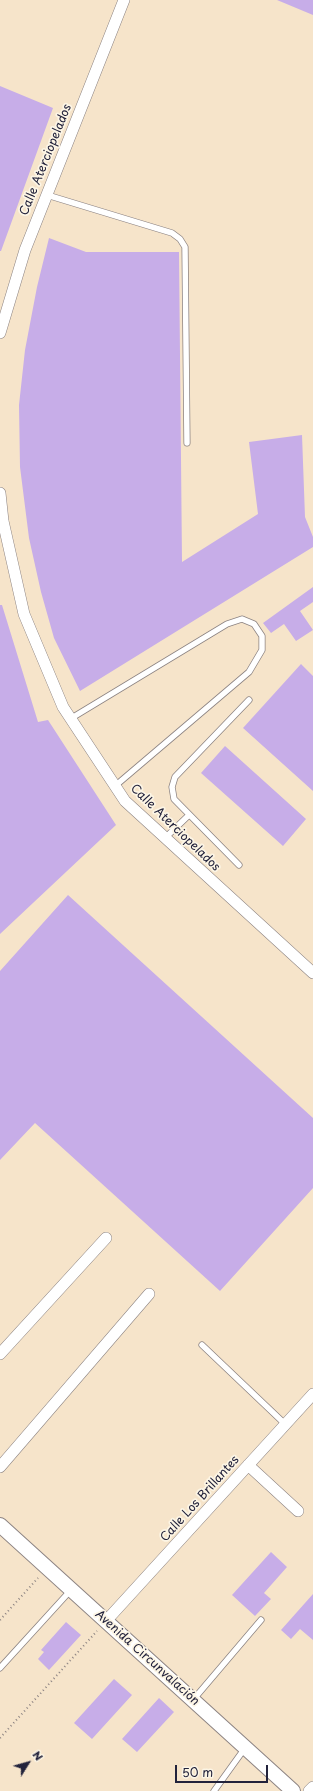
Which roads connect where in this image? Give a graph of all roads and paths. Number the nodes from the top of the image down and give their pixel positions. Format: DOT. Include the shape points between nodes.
graph roads {
  1 [pos="124,0"];
  2 [pos="47,195"];
  3 [pos="0,332"];
  4 [pos="187,443"];
  5 [pos="0,493"];
  6 [pos="249,700"];
  7 [pos="70,719"];
  8 [pos="115,786"];
  9 [pos="189,815"];
  10 [pos="165,838"];
  11 [pos="239,865"];
  12 [pos="313,973"];
  13 [pos="106,1238"];
  14 [pos="149,1294"];
  15 [pos="202,1345"];
  16 [pos="0,1354"];
  17 [pos="313,1394"];
  18 [pos="286,1424"];
  19 [pos="248,1465"];
  20 [pos="0,1467"];
  21 [pos="298,1512"];
  22 [pos="0,1525"];
  23 [pos="47,1568"];
  24 [pos="72,1590"];
  25 [pos="0,1620"];
  26 [pos="261,1620"];
  27 [pos="106,1621"];
  28 [pos="0,1668"];
  29 [pos="193,1700"];
  30 [pos="0,1738"];
  31 [pos="245,1748"];
  32 [pos="313,1787"];
  33 [pos="214,1791"];
  34 [pos="293,1791"];
  35 [pos="310,1791"];
  1 -- 2 [label="street, Calle Aterciopelados"];
  2 -- 3 [label="street, Calle Aterciopelados" via="25,250"];
  2 -- 4 [label="lane" via="172,233 185,247"];
  5 -- 7 [label="street, Calle Aterciopelados" via="3,521 24,614"];
  6 -- 9 [label="lane" via="175,777 172,787 174,799"];
  7 -- 8 [label="street, Calle Aterciopelados"];
  7 -- 8 [label="lane" via="226,624 242,619 254,624 262,636 262,650 249,672"];
  8 -- 10 [label="street, Calle Aterciopelados" via="125,801"];
  9 -- 10 [label="lane"];
  9 -- 11 [label="lane"];
  10 -- 12 [label="street, Calle Aterciopelados"];
  13 -- 16 [label="street"];
  14 -- 20 [label="street"];
  15 -- 18 [label="lane"];
  17 -- 18 [label="street, Calle Los Brillantes"];
  18 -- 19 [label="street, Calle Los Brillantes"];
  19 -- 21 [label="street"];
  19 -- 27 [label="street, Calle Los Brillantes"];
  22 -- 23 [label="street, Avenida Circunvalación"];
  23 -- 24 [label="street, Avenida Circunvalación"];
  23 -- 25 [label="path"];
  24 -- 27 [label="street, Avenida Circunvalación"];
  24 -- 28 [label="lane"];
  26 -- 29 [label="lane"];
  27 -- 29 [label="street, Avenida Circunvalación"];
  27 -- 30 [label="path"];
  29 -- 31 [label="street, Avenida Circunvalación"];
  31 -- 33 [label="lane"];
  31 -- 34 [label="street, Avenida Circunvalación"];
  32 -- 35 [label="street"];
}
